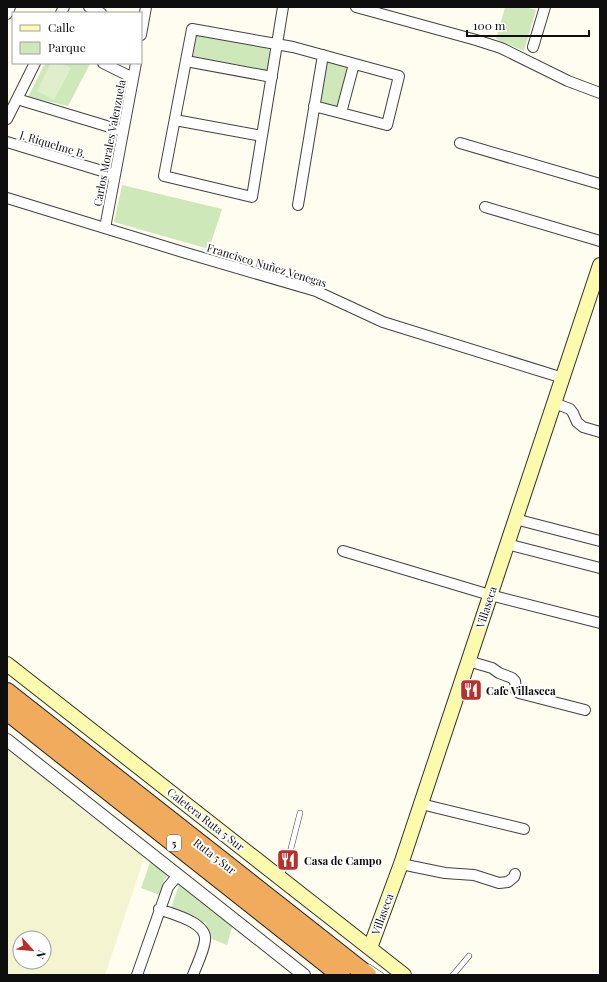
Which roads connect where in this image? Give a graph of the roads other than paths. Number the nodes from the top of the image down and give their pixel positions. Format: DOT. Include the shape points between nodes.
graph roads {
  1 [pos="10,7"];
  2 [pos="89,7"];
  3 [pos="146,7"];
  4 [pos="283,7"];
  5 [pos="356,7"];
  6 [pos="544,7"];
  7 [pos="368,9"];
  8 [pos="99,12"];
  9 [pos="7,14"];
  10 [pos="142,29"];
  11 [pos="277,44"];
  12 [pos="534,47"];
  13 [pos="323,55"];
  14 [pos="186,61"];
  15 [pos="34,64"];
  16 [pos="105,64"];
  17 [pos="136,64"];
  18 [pos="354,64"];
  19 [pos="272,76"];
  20 [pos="133,78"];
  21 [pos="600,93"];
  22 [pos="17,99"];
  23 [pos="314,106"];
  24 [pos="341,113"];
  25 [pos="7,119"];
  26 [pos="175,120"];
  27 [pos="123,131"];
  28 [pos="262,136"];
  29 [pos="7,142"];
  30 [pos="460,143"];
  31 [pos="115,175"];
  32 [pos="600,184"];
  33 [pos="7,198"];
  34 [pos="298,205"];
  35 [pos="485,207"];
  36 [pos="105,228"];
  37 [pos="600,240"];
  38 [pos="600,265"];
  39 [pos="563,378"];
  40 [pos="554,403"];
  41 [pos="600,432"];
  42 [pos="515,519"];
  43 [pos="600,541"];
  44 [pos="507,544"];
  45 [pos="343,551"];
  46 [pos="600,568"];
  47 [pos="490,595"];
  48 [pos="600,623"];
  49 [pos="468,661"];
  50 [pos="7,664"];
  51 [pos="7,692"];
  52 [pos="585,710"];
  53 [pos="7,711"];
  54 [pos="7,740"];
  55 [pos="420,806"];
  56 [pos="300,813"];
  57 [pos="523,832"];
  58 [pos="401,864"];
  59 [pos="515,874"];
  60 [pos="178,875"];
  61 [pos="279,876"];
  62 [pos="159,909"];
  63 [pos="323,940"];
  64 [pos="370,948"];
  65 [pos="469,956"];
  66 [pos="357,959"];
  67 [pos="366,969"];
  68 [pos="137,975"];
  69 [pos="193,975"];
  70 [pos="304,975"];
  71 [pos="342,975"];
  72 [pos="382,975"];
  73 [pos="404,975"];
  74 [pos="453,975"];
  1 -- 9 [label="street"];
  2 -- 8 [label="street"];
  3 -- 10 [label="street"];
  4 -- 11 [label="street"];
  5 -- 7 [label="street"];
  6 -- 12 [label="street"];
  7 -- 21 [label="street" via="501,48 568,81"];
  11 -- 13 [label="street"];
  11 -- 14 [label="street" via="192,29"];
  11 -- 19 [label="street"];
  13 -- 18 [label="street"];
  13 -- 23 [label="street"];
  14 -- 19 [label="street"];
  14 -- 26 [label="street"];
  15 -- 22 [label="street"];
  16 -- 20 [label="street"];
  17 -- 20 [label="street, Carlos Morales Valenzuela"];
  18 -- 24 [label="street"];
  18 -- 24 [label="street" via="399,76 387,125"];
  19 -- 28 [label="street"];
  20 -- 27 [label="street, Carlos Morales Valenzuela"];
  22 -- 25 [label="street"];
  22 -- 27 [label="street"];
  23 -- 24 [label="street"];
  23 -- 34 [label="street"];
  26 -- 28 [label="street"];
  26 -- 28 [label="street" via="164,176 252,197"];
  27 -- 31 [label="street, Carlos Morales Valenzuela"];
  29 -- 31 [label="street, J. Riquelme B."];
  30 -- 32 [label="street"];
  31 -- 36 [label="street, Carlos Morales Valenzuela"];
  33 -- 36 [label="street, Francisco Nuñez Venegas"];
  35 -- 37 [label="street"];
  36 -- 39 [label="street, Francisco Nuñez Venegas" via="316,291 383,322"];
  38 -- 39 [label="main road, Villaseca"];
  39 -- 40 [label="main road, Villaseca"];
  40 -- 41 [label="street" via="570,408 582,427"];
  40 -- 42 [label="main road, Villaseca"];
  42 -- 43 [label="street"];
  42 -- 44 [label="main road, Villaseca"];
  44 -- 46 [label="street"];
  44 -- 47 [label="main road, Villaseca"];
  45 -- 47 [label="street"];
  47 -- 48 [label="street"];
  47 -- 49 [label="main road, Villaseca"];
  49 -- 52 [label="street" via="492,668 512,678 519,693"];
  49 -- 55 [label="main road, Villaseca"];
  50 -- 61 [label="main road, Caletera Ruta 5 Sur"];
  51 -- 63 [label="highway, Ruta 5 Sur / 5"];
  53 -- 71 [label="highway, Ruta 5 Sur / 5"];
  54 -- 60 [label="street"];
  55 -- 57 [label="street"];
  55 -- 58 [label="main road, Villaseca"];
  56 -- 61 [label="lane" via="287,864"];
  58 -- 59 [label="street" via="445,873 474,875 499,883 508,882"];
  58 -- 64 [label="main road, Villaseca"];
  60 -- 62 [label="street" via="168,887"];
  60 -- 70 [label="street"];
  61 -- 64 [label="main road, Caletera Ruta 5 Sur"];
  62 -- 68 [label="street"];
  62 -- 69 [label="street" via="198,924 203,930 205,941"];
  63 -- 66 [label="lane"];
  63 -- 67 [label="highway, Ruta 5 Sur / 5"];
  64 -- 73 [label="main road, Caletera Ruta 5 Sur"];
  65 -- 74 [label="lane"];
  67 -- 72 [label="lane"];
}
